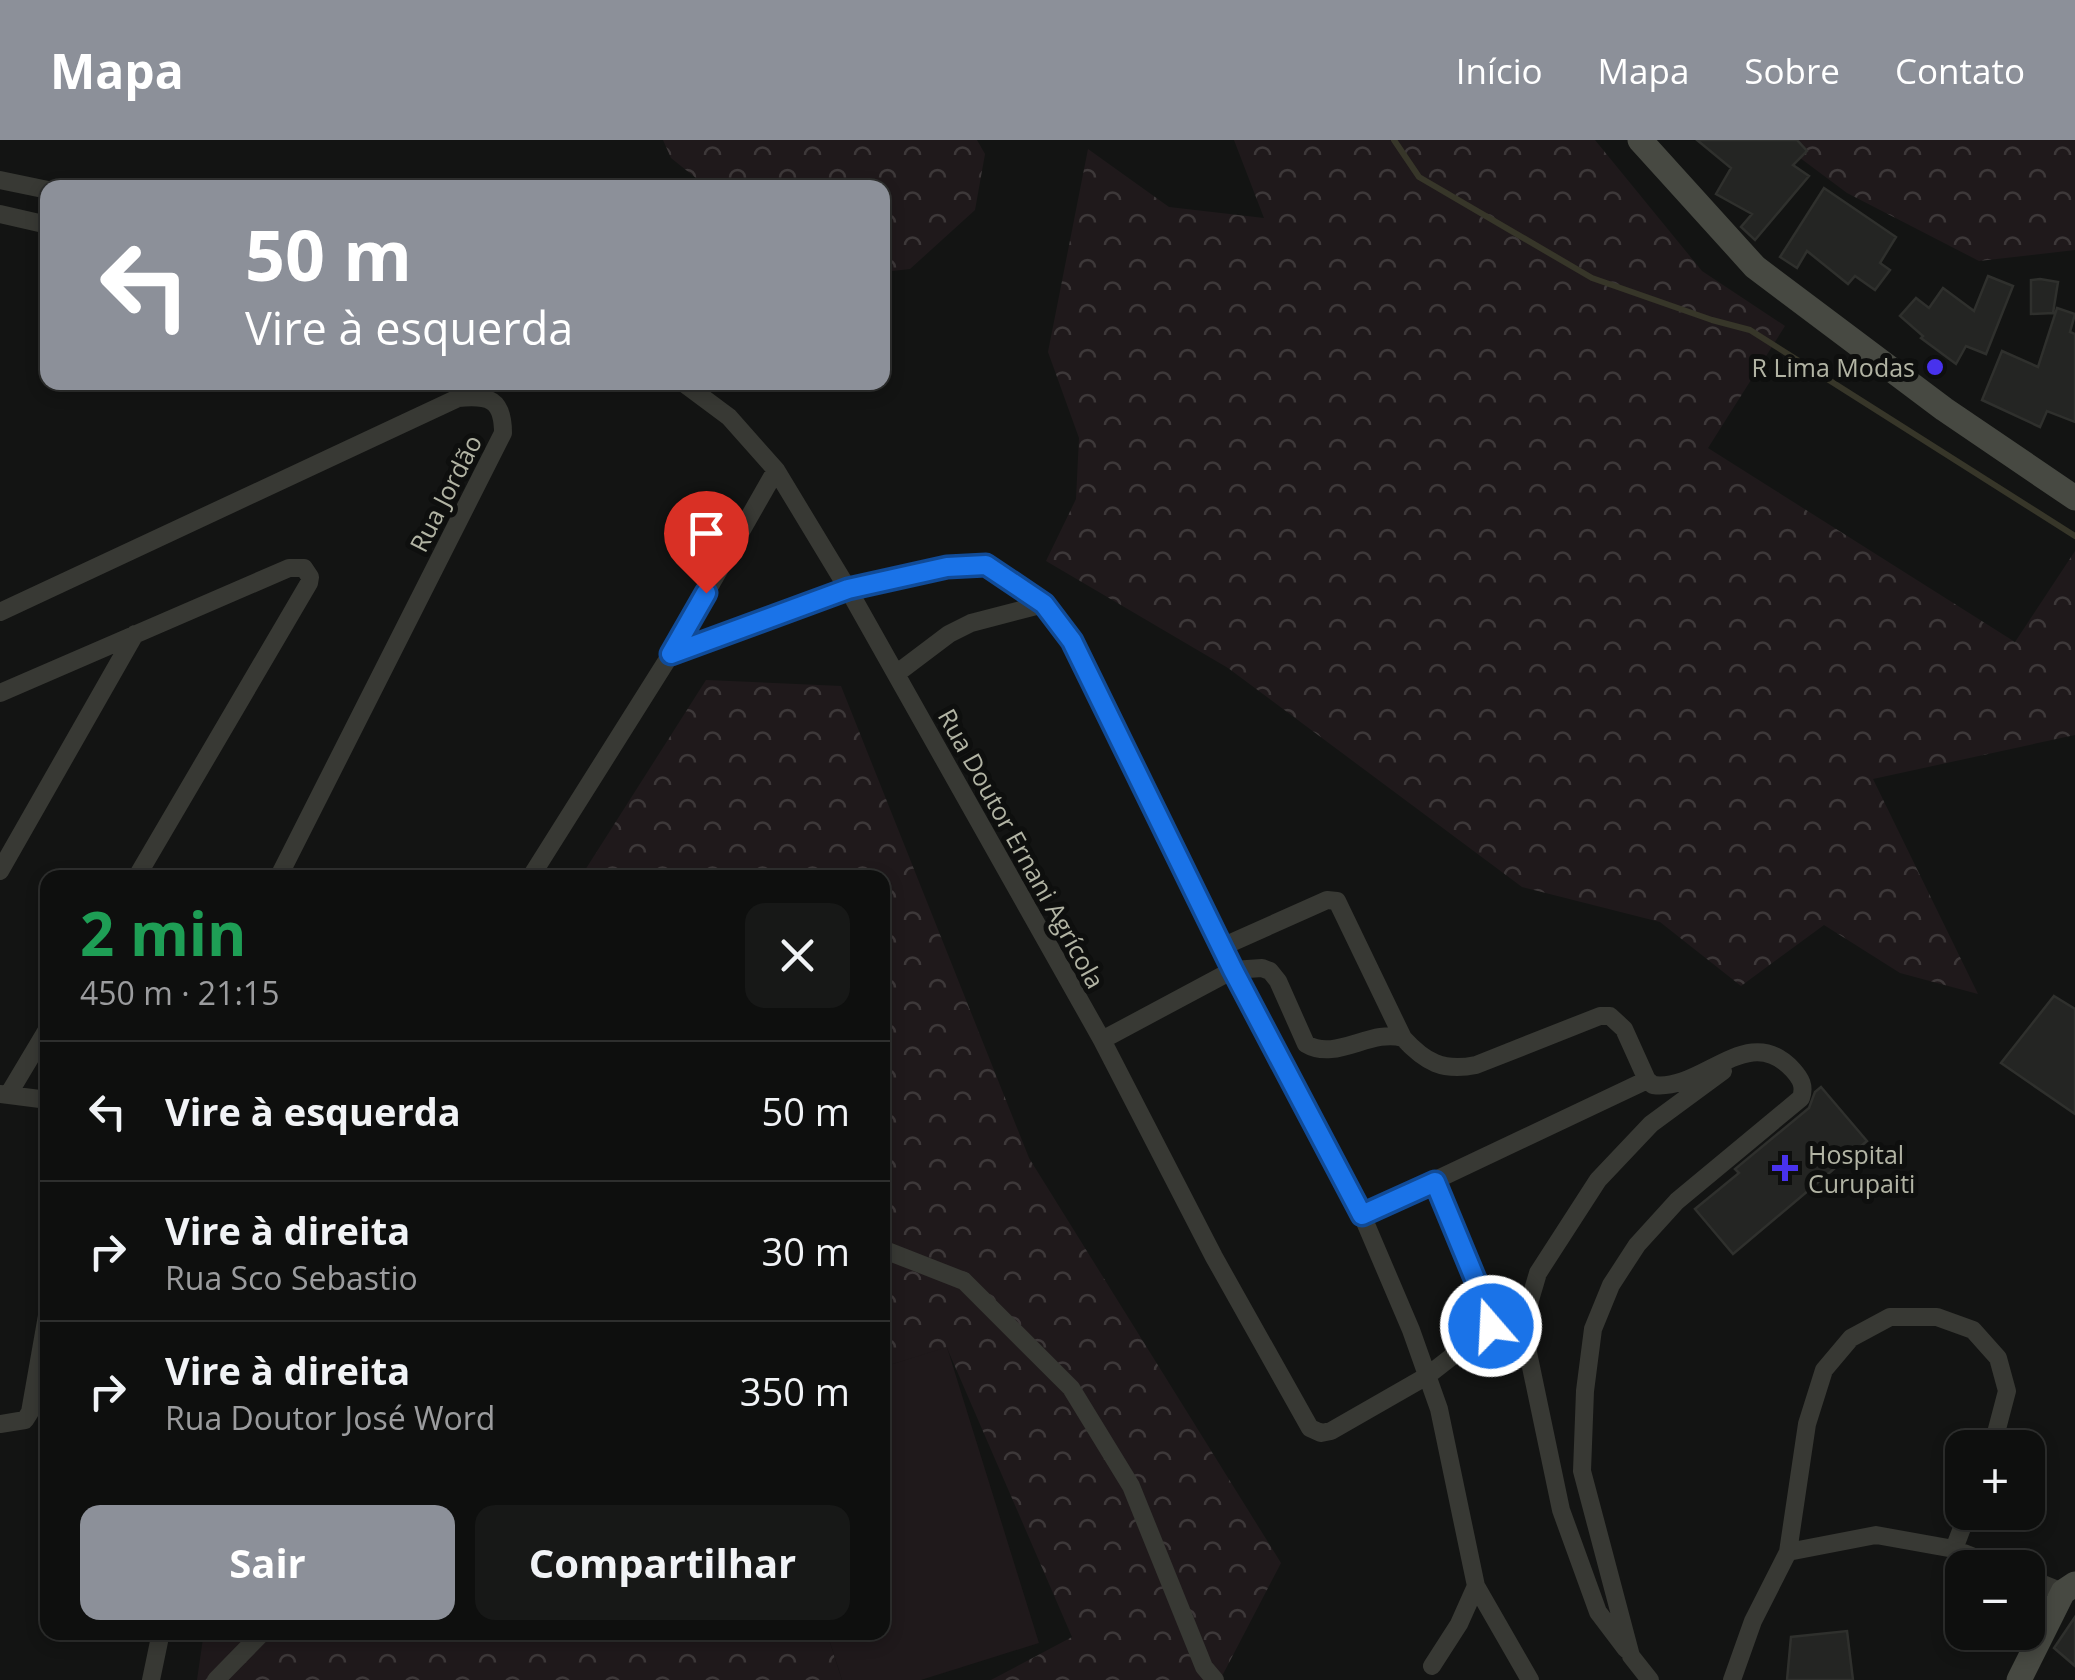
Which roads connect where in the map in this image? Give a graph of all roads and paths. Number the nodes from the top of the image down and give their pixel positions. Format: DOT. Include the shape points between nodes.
graph roads {
  1 [pos="1640,140"];
  2 [pos="0,180"];
  3 [pos="40,188"];
  4 [pos="0,214"];
  5 [pos="40,223"];
  6 [pos="693,390"];
  7 [pos="776,470"];
  8 [pos="2075,498"];
  9 [pos="848,589"];
  10 [pos="1044,604"];
  11 [pos="0,612"];
  12 [pos="135,634"];
  13 [pos="671,654"];
  14 [pos="896,674"];
  15 [pos="0,694"];
  16 [pos="141,870"];
  17 [pos="282,870"];
  18 [pos="535,870"];
  19 [pos="0,872"];
  20 [pos="1224,946"];
  21 [pos="1233,970"];
  22 [pos="1403,1038"];
  23 [pos="40,1040"];
  24 [pos="1102,1040"];
  25 [pos="1748,1053"];
  26 [pos="1647,1080"];
  27 [pos="4,1095"];
  28 [pos="40,1099"];
  29 [pos="1435,1182"];
  30 [pos="1362,1215"];
  31 [pos="890,1252"];
  32 [pos="40,1355"];
  33 [pos="1427,1376"];
  34 [pos="0,1424"];
  35 [pos="1997,1430"];
  36 [pos="1961,1530"];
  37 [pos="1954,1548"];
  38 [pos="1959,1550"];
  39 [pos="1788,1552"];
  40 [pos="1476,1586"];
  41 [pos="2069,1588"];
  42 [pos="159,1640"];
  43 [pos="255,1640"];
  44 [pos="1632,1656"];
  45 [pos="1432,1666"];
  46 [pos="151,1680"];
  47 [pos="216,1680"];
  48 [pos="1215,1680"];
  49 [pos="1530,1680"];
  50 [pos="1650,1680"];
  51 [pos="1732,1680"];
  52 [pos="2019,1680"];
  1 -- 8 [label="street" via="1755,266"];
  2 -- 3 [label="street"];
  4 -- 5 [label="street"];
  6 -- 7 [label="street, Rua Doutor Ernani Agrícola" via="729,417"];
  7 -- 9 [label="street, Rua Doutor Ernani Agrícola"];
  7 -- 13 [label="street"];
  9 -- 10 [label="street" via="986,565"];
  9 -- 13 [label="street"];
  9 -- 14 [label="street, Rua Doutor Ernani Agrícola"];
  10 -- 14 [label="street" via="971,623"];
  10 -- 20 [label="street" via="1072,641"];
  11 -- 17 [label="street, Rua Jordão" via="458,398 494,402 504,433"];
  12 -- 15 [label="street"];
  12 -- 16 [label="street" via="288,568 308,572 309,583"];
  12 -- 19 [label="street"];
  13 -- 18 [label="street"];
  14 -- 24 [label="street, Rua Doutor Ernani Agrícola"];
  20 -- 21 [label="street"];
  20 -- 22 [label="street" via="1332,898"];
  21 -- 22 [label="street" via="1270,971 1315,1050 1388,1034"];
  21 -- 24 [label="street"];
  21 -- 30 [label="street"];
  22 -- 26 [label="street" via="1417,1054 1454,1070 1610,1016 1624,1030"];
  23 -- 27 [label="street"];
  24 -- 33 [label="street, Rua Doutor Ernani Agrícola" via="1310,1428 1330,1431"];
  25 -- 26 [label="street" via="1674,1084"];
  25 -- 44 [label="street" via="1650,1124 1598,1180 1538,1274 1530,1300 1526,1343 1562,1510 1598,1612"];
  25 -- 44 [label="street" via="1780,1056 1802,1084 1802,1098 1677,1201 1637,1244 1593,1330 1582,1471"];
  26 -- 29 [label="street"];
  27 -- 28 [label="street"];
  29 -- 30 [label="street"];
  29 -- 33 [label="street" via="1492,1320 1488,1331"];
  30 -- 33 [label="street"];
  31 -- 48 [label="street" via="964,1281 1071,1388 1130,1486"];
  32 -- 34 [label="street" via="26,1420"];
  33 -- 40 [label="street"];
  35 -- 39 [label="street" via="2007,1391 1998,1358 1973,1330 1937,1316 1890,1317 1851,1338 1824,1370 1806,1424"];
  36 -- 37 [label="street"];
  37 -- 38 [label="street"];
  37 -- 39 [label="street" via="1876,1535"];
  39 -- 51 [label="street"];
  40 -- 45 [label="street"];
  40 -- 49 [label="street"];
  41 -- 52 [label="street"];
  42 -- 46 [label="street"];
  43 -- 47 [label="street"];
  44 -- 50 [label="street"];
}
